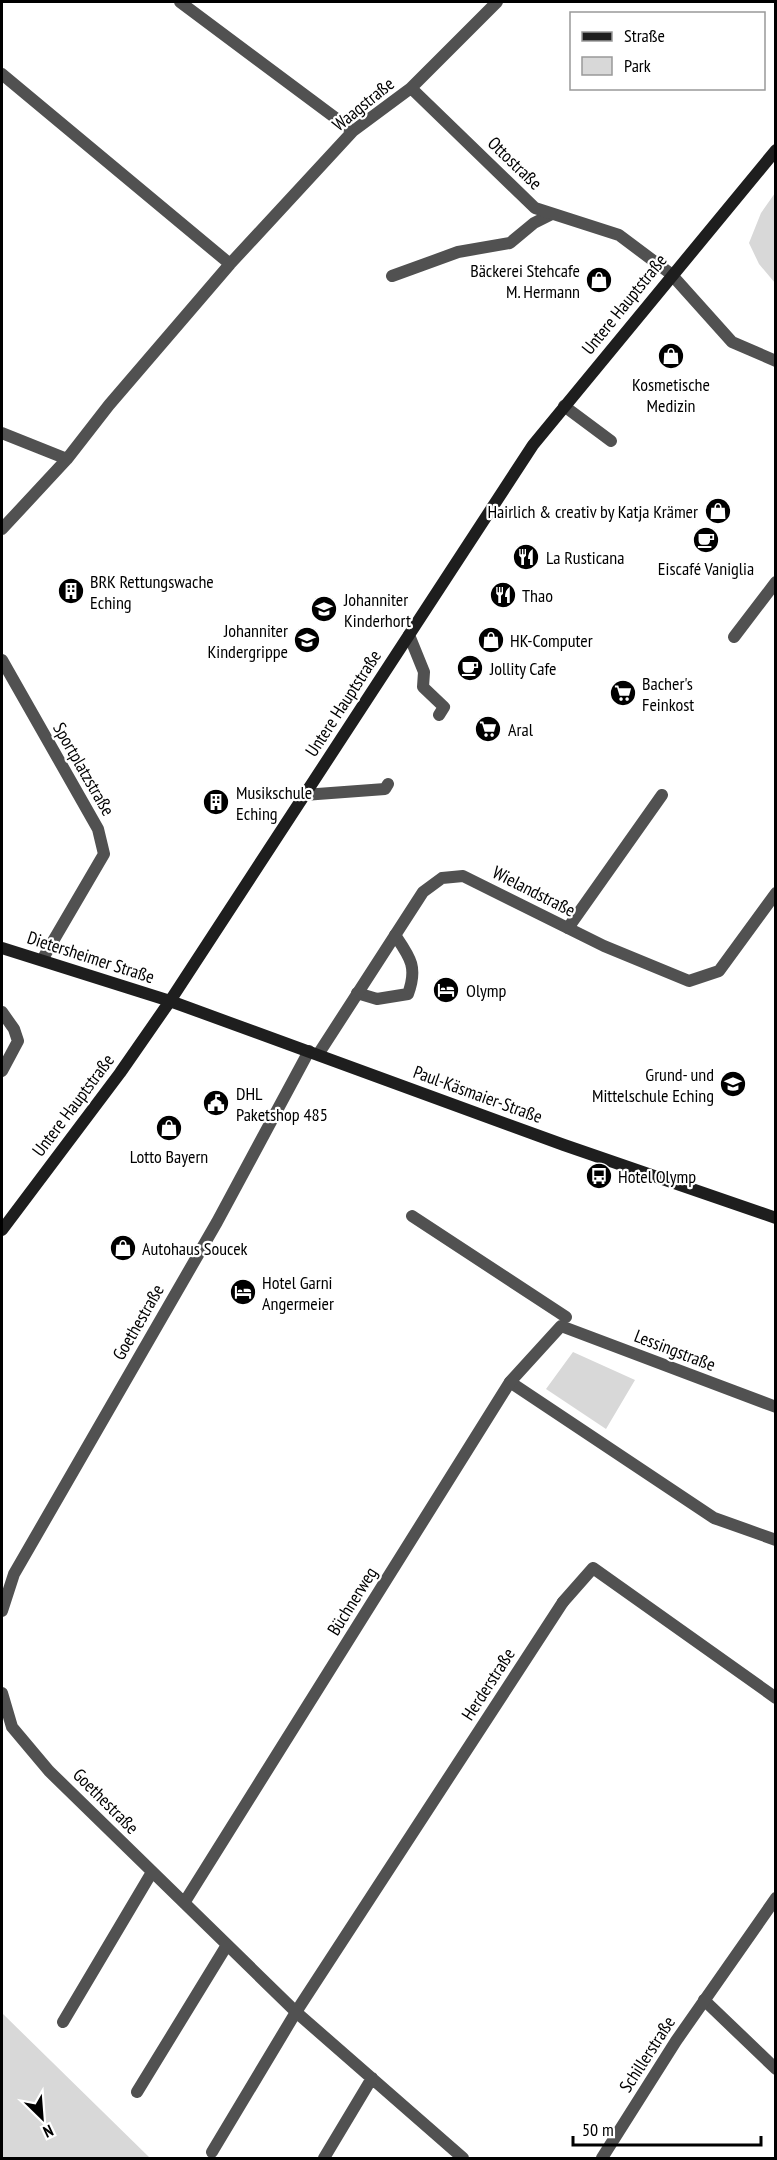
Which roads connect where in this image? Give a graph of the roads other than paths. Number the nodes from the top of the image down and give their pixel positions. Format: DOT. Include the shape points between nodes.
graph roads {
  1 [pos="180,2"];
  2 [pos="497,2"];
  3 [pos="2,74"];
  4 [pos="411,88"];
  5 [pos="352,131"];
  6 [pos="776,150"];
  7 [pos="552,214"];
  8 [pos="230,264"];
  9 [pos="671,274"];
  10 [pos="392,276"];
  11 [pos="776,361"];
  12 [pos="564,406"];
  13 [pos="2,433"];
  14 [pos="610,441"];
  15 [pos="67,459"];
  16 [pos="2,529"];
  17 [pos="776,582"];
  18 [pos="409,634"];
  19 [pos="734,637"];
  20 [pos="2,660"];
  21 [pos="439,715"];
  22 [pos="388,784"];
  23 [pos="304,795"];
  24 [pos="662,795"];
  25 [pos="776,892"];
  26 [pos="568,928"];
  27 [pos="395,935"];
  28 [pos="2,948"];
  29 [pos="42,960"];
  30 [pos="357,993"];
  31 [pos="170,1001"];
  32 [pos="2,1012"];
  33 [pos="314,1052"];
  34 [pos="2,1071"];
  35 [pos="412,1216"];
  36 [pos="776,1218"];
  37 [pos="2,1230"];
  38 [pos="563,1322"];
  39 [pos="510,1382"];
  40 [pos="776,1407"];
  41 [pos="776,1540"];
  42 [pos="2,1611"];
  43 [pos="2,1693"];
  44 [pos="776,1698"];
  45 [pos="152,1872"];
  46 [pos="776,1898"];
  47 [pos="184,1903"];
  48 [pos="227,1945"];
  49 [pos="704,2000"];
  50 [pos="296,2012"];
  51 [pos="63,2022"];
  52 [pos="776,2068"];
  53 [pos="372,2078"];
  54 [pos="137,2092"];
  55 [pos="212,2152"];
  56 [pos="324,2158"];
  57 [pos="463,2158"];
  58 [pos="602,2158"];
  1 -- 5 [label="street"];
  2 -- 4 [label="street, Waagstraße"];
  3 -- 8 [label="street"];
  4 -- 5 [label="street, Waagstraße"];
  4 -- 7 [label="street, Ottostraße" via="535,208"];
  5 -- 8 [label="street, Waagstraße"];
  6 -- 9 [label="main road, Untere Hauptstraße"];
  7 -- 9 [label="street, Ottostraße" via="619,235"];
  7 -- 10 [label="street" via="510,243 458,252"];
  8 -- 15 [label="street, Waagstraße" via="108,405"];
  9 -- 11 [label="street, Ottostraße" via="732,342"];
  9 -- 12 [label="main road, Untere Hauptstraße"];
  12 -- 14 [label="street"];
  12 -- 18 [label="main road, Untere Hauptstraße" via="533,445"];
  13 -- 15 [label="street"];
  15 -- 16 [label="street, Waagstraße"];
  17 -- 19 [label="street"];
  18 -- 21 [label="street" via="424,672 423,687 444,707"];
  18 -- 23 [label="main road, Untere Hauptstraße"];
  20 -- 29 [label="street, Sportplatzstraße" via="98,829 104,854"];
  22 -- 23 [label="street" via="385,789"];
  23 -- 31 [label="main road, Untere Hauptstraße"];
  24 -- 26 [label="street"];
  25 -- 26 [label="street, Wielandstraße" via="719,971 689,981"];
  26 -- 27 [label="street, Wielandstraße" via="463,876 442,878 423,892"];
  27 -- 30 [label="street, Wielandstraße"];
  27 -- 30 [label="street" via="410,957 415,977 408,994 377,999"];
  28 -- 29 [label="main road, Dietersheimer Straße"];
  29 -- 31 [label="main road, Dietersheimer Straße"];
  30 -- 33 [label="street, Wielandstraße"];
  31 -- 33 [label="main road, Paul-Käsmaier-Straße"];
  31 -- 37 [label="main road, Untere Hauptstraße"];
  32 -- 34 [label="street" via="18,1041"];
  33 -- 36 [label="main road, Paul-Käsmaier-Straße"];
  33 -- 42 [label="street, Goethestraße" via="14,1574"];
  35 -- 38 [label="street, Lessingstraße"];
  38 -- 39 [label="street, Büchnerweg"];
  38 -- 40 [label="street, Lessingstraße"];
  39 -- 41 [label="street" via="714,1518"];
  39 -- 47 [label="street, Büchnerweg"];
  43 -- 45 [label="street, Goethestraße" via="12,1727 49,1771"];
  44 -- 50 [label="street, Herderstraße" via="593,1568 562,1602"];
  45 -- 47 [label="street, Goethestraße"];
  45 -- 51 [label="street"];
  46 -- 49 [label="street, Schillerstraße"];
  47 -- 48 [label="street, Goethestraße"];
  48 -- 50 [label="street, Goethestraße"];
  48 -- 54 [label="street"];
  49 -- 52 [label="street"];
  49 -- 58 [label="street, Schillerstraße"];
  50 -- 53 [label="street, Goethestraße"];
  50 -- 55 [label="street"];
  53 -- 56 [label="street"];
  53 -- 57 [label="street, Goethestraße"];
}
